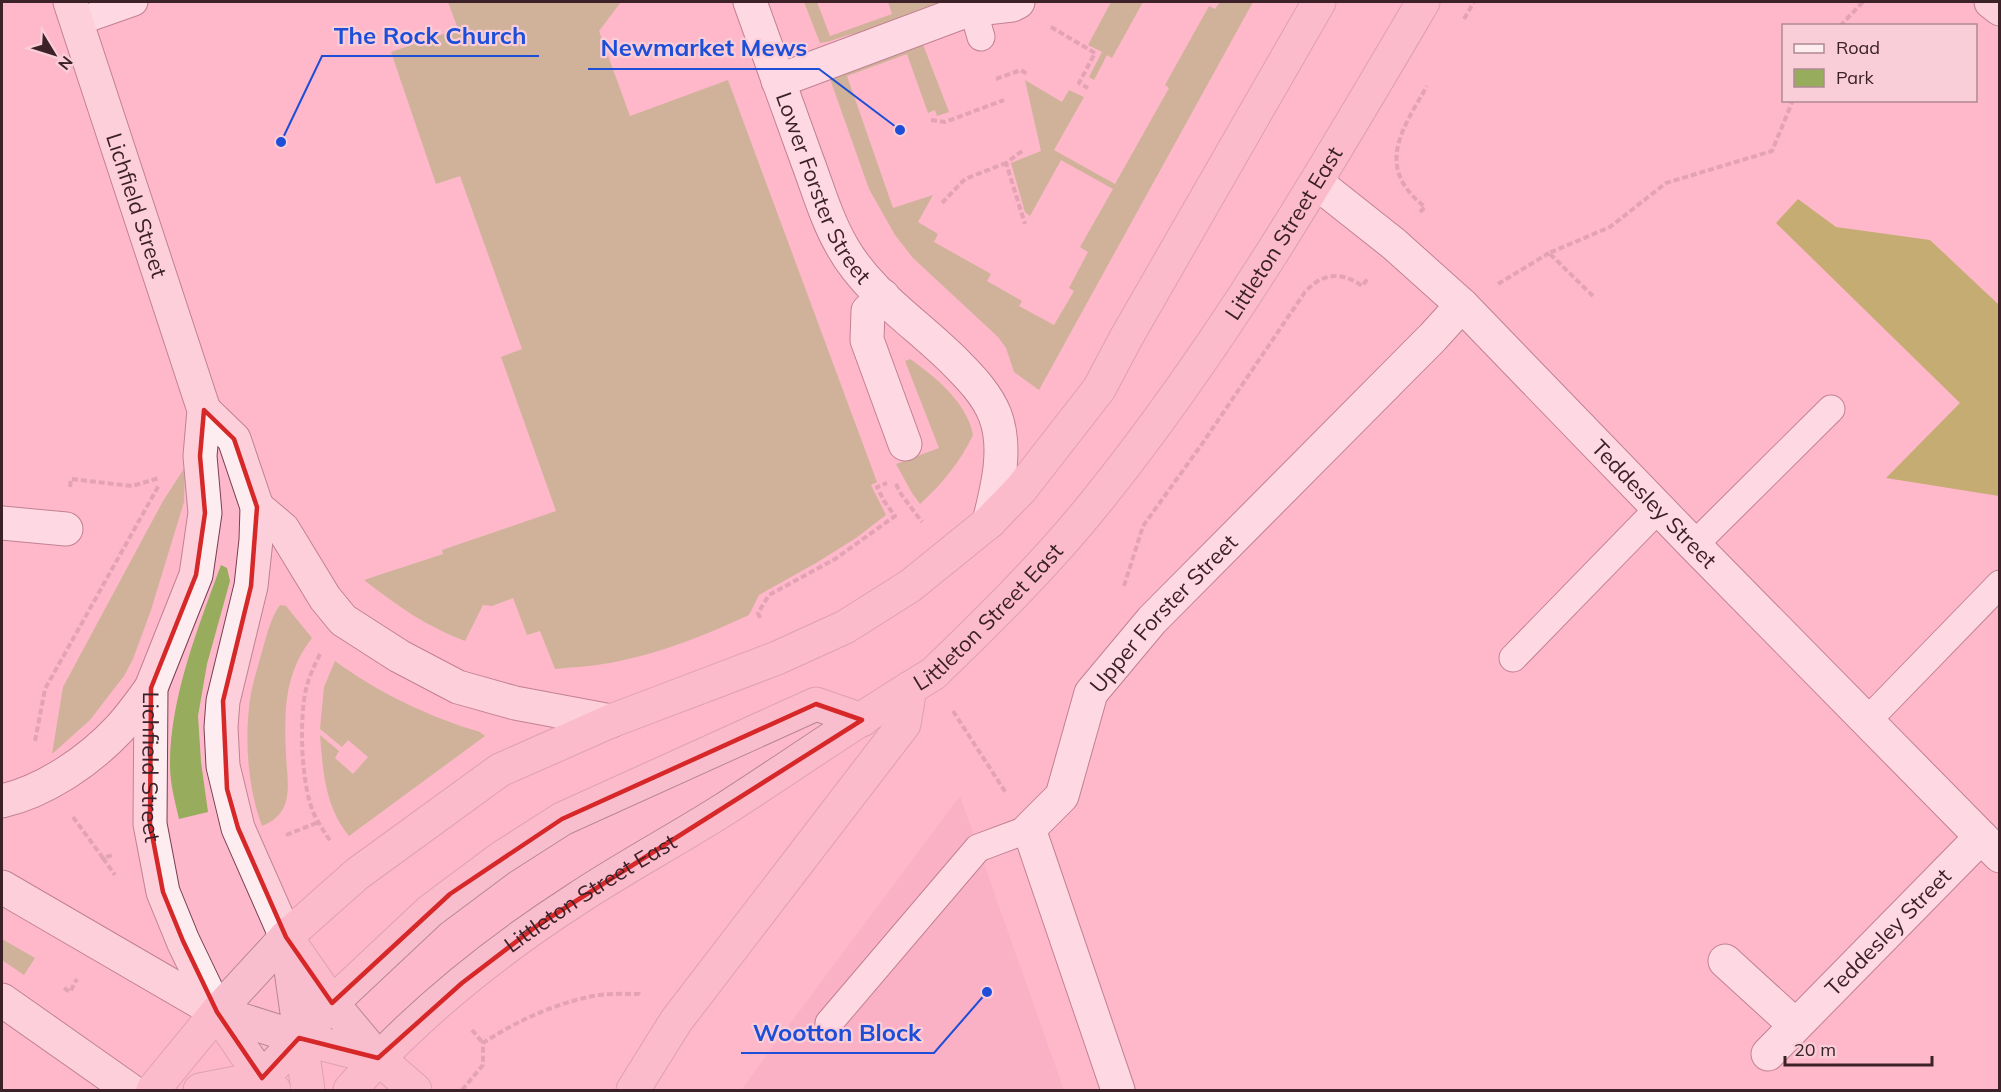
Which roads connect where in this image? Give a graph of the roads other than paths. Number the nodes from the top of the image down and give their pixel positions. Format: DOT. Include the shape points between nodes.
graph roads {
  1 [pos="134,2"];
  2 [pos="750,2"];
  3 [pos="1319,2"];
  4 [pos="1422,2"];
  5 [pos="1991,2"];
  6 [pos="1015,3"];
  7 [pos="2000,9"];
  8 [pos="74,12"];
  9 [pos="971,15"];
  10 [pos="778,81"];
  11 [pos="1317,183"];
  12 [pos="883,296"];
  13 [pos="1462,305"];
  14 [pos="1831,409"];
  15 [pos="204,410"];
  16 [pos="905,444"];
  17 [pos="257,507"];
  18 [pos="1658,508"];
  19 [pos="989,522"];
  20 [pos="2,523"];
  21 [pos="66,529"];
  22 [pos="1694,545"];
  23 [pos="2000,584"];
  24 [pos="1513,658"];
  25 [pos="152,688"];
  26 [pos="910,688"];
  27 [pos="862,720"];
  28 [pos="611,721"];
  29 [pos="1867,721"];
  30 [pos="2,801"];
  31 [pos="1029,829"];
  32 [pos="1990,847"];
  33 [pos="2,887"];
  34 [pos="286,937"];
  35 [pos="1725,961"];
  36 [pos="332,1003"];
  37 [pos="14,1008"];
  38 [pos="217,1012"];
  39 [pos="830,1023"];
  40 [pos="1795,1025"];
  41 [pos="299,1038"];
  42 [pos="1768,1054"];
  43 [pos="378,1058"];
  44 [pos="262,1086"];
  45 [pos="130,1090"];
  46 [pos="153,1090"];
  47 [pos="200,1090"];
  48 [pos="308,1090"];
  49 [pos="350,1090"];
  50 [pos="415,1090"];
  51 [pos="633,1090"];
  52 [pos="1118,1090"];
  1 -- 8 [label="lane"];
  2 -- 10 [label="street, Lower Forster Street"];
  3 -- 19 [label="highway" via="1100,389 1028,480"];
  4 -- 11 [label="highway, Littleton Street East"];
  5 -- 7 [label="street"];
  6 -- 9 [label="street"];
  8 -- 15 [label="street, Lichfield Street"];
  9 -- 10 [label="street"];
  10 -- 12 [label="street, Lower Forster Street" via="843,249"];
  11 -- 13 [label="street, Teddesley Street"];
  11 -- 26 [label="highway, Littleton Street East" via="1228,323 1095,504 962,646 933,674"];
  12 -- 16 [label="street, Lower Forster Street" via="868,311 867,340"];
  12 -- 19 [label="street, Lower Forster Street" via="968,375 995,415 1000,465"];
  13 -- 18 [label="street, Teddesley Street"];
  13 -- 31 [label="street, Upper Forster Street" via="1152,620 1091,693 1062,796"];
  14 -- 22 [label="lane"];
  15 -- 17 [label="street, Lichfield Street" via="234,439"];
  15 -- 25 [label="street, Lichfield Street" via="200,456 205,513 196,575"];
  17 -- 28 [label="street" via="282,529 343,620 399,656 458,687 515,703"];
  17 -- 34 [label="street, Lichfield Street" via="251,586 223,701 223,766 238,828"];
  18 -- 22 [label="street, Teddesley Street"];
  18 -- 24 [label="lane"];
  19 -- 28 [label="highway" via="910,586 845,627 777,658"];
  20 -- 21 [label="street"];
  22 -- 29 [label="street, Teddesley Street"];
  23 -- 29 [label="lane"];
  25 -- 30 [label="street" via="119,729 88,756 48,783"];
  25 -- 38 [label="street, Lichfield Street" via="150,824 163,892"];
  26 -- 27 [label="highway, Littleton Street East"];
  26 -- 51 [label="highway" via="904,724 676,1021"];
  27 -- 36 [label="highway" via="816,704 562,819 450,894"];
  27 -- 43 [label="highway, Littleton Street East" via="538,925 462,983"];
  28 -- 34 [label="highway" via="500,770 357,874"];
  29 -- 32 [label="street, Teddesley Street"];
  31 -- 39 [label="lane" via="978,848"];
  31 -- 52 [label="street"];
  32 -- 40 [label="street, Teddesley Street"];
  33 -- 38 [label="street"];
  34 -- 36 [label="highway"];
  34 -- 38 [label="highway"];
  34 -- 41 [label="highway"];
  35 -- 40 [label="street"];
  36 -- 41 [label="highway"];
  36 -- 43 [label="highway"];
  37 -- 45 [label="street"];
  38 -- 41 [label="highway"];
  38 -- 44 [label="highway"];
  38 -- 46 [label="highway"];
  40 -- 42 [label="street, Teddesley Street"];
  41 -- 43 [label="highway"];
  41 -- 44 [label="highway"];
  41 -- 48 [label="highway"];
  43 -- 49 [label="highway, Littleton Street East"];
  43 -- 50 [label="highway"];
  44 -- 47 [label="highway"];
}
